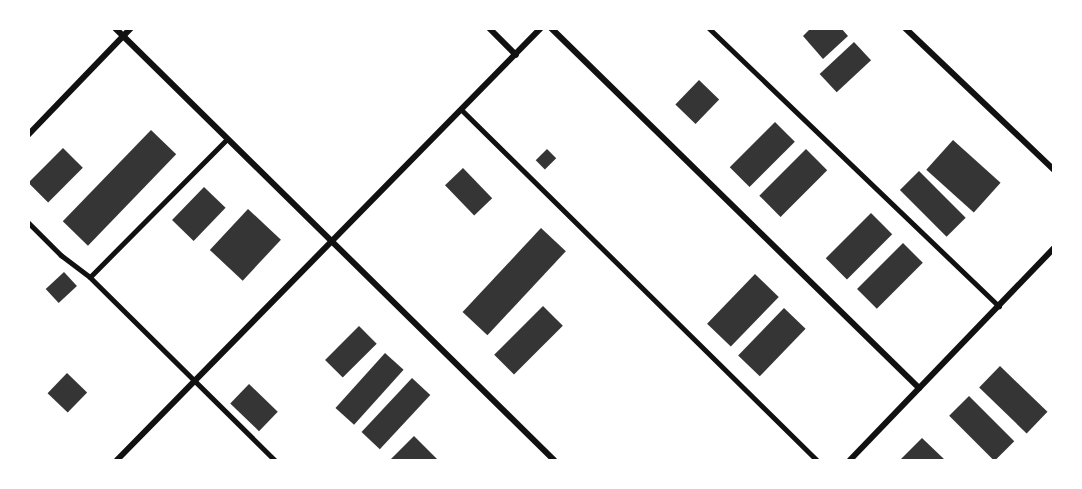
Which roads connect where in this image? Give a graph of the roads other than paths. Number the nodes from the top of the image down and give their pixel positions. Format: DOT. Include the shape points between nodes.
graph roads {
  1 [pos="115,28"];
  2 [pos="131,28"];
  3 [pos="489,28"];
  4 [pos="541,28"];
  5 [pos="551,28"];
  6 [pos="709,28"];
  7 [pos="905,28"];
  8 [pos="123,37"];
  9 [pos="516,55"];
  10 [pos="463,111"];
  11 [pos="28,135"];
  12 [pos="227,139"];
  13 [pos="1053,170"];
  14 [pos="28,222"];
  15 [pos="333,243"];
  16 [pos="1053,248"];
  17 [pos="90,277"];
  18 [pos="999,306"];
  19 [pos="194,381"];
  20 [pos="919,388"];
  21 [pos="117,460"];
  22 [pos="275,460"];
  23 [pos="554,460"];
  24 [pos="817,460"];
  25 [pos="850,460"];
  1 -- 8 [label="street"];
  2 -- 8 [label="street"];
  3 -- 9 [label="street"];
  4 -- 9 [label="street"];
  5 -- 20 [label="street"];
  6 -- 18 [label="lane"];
  7 -- 13 [label="street"];
  8 -- 11 [label="street"];
  8 -- 12 [label="street"];
  9 -- 10 [label="street"];
  10 -- 15 [label="street"];
  10 -- 24 [label="lane"];
  12 -- 15 [label="street"];
  12 -- 17 [label="lane"];
  14 -- 17 [label="lane"];
  15 -- 19 [label="street"];
  15 -- 23 [label="street"];
  16 -- 18 [label="street"];
  17 -- 19 [label="lane"];
  18 -- 20 [label="street"];
  19 -- 21 [label="street"];
  19 -- 22 [label="lane"];
  20 -- 25 [label="street"];
}
